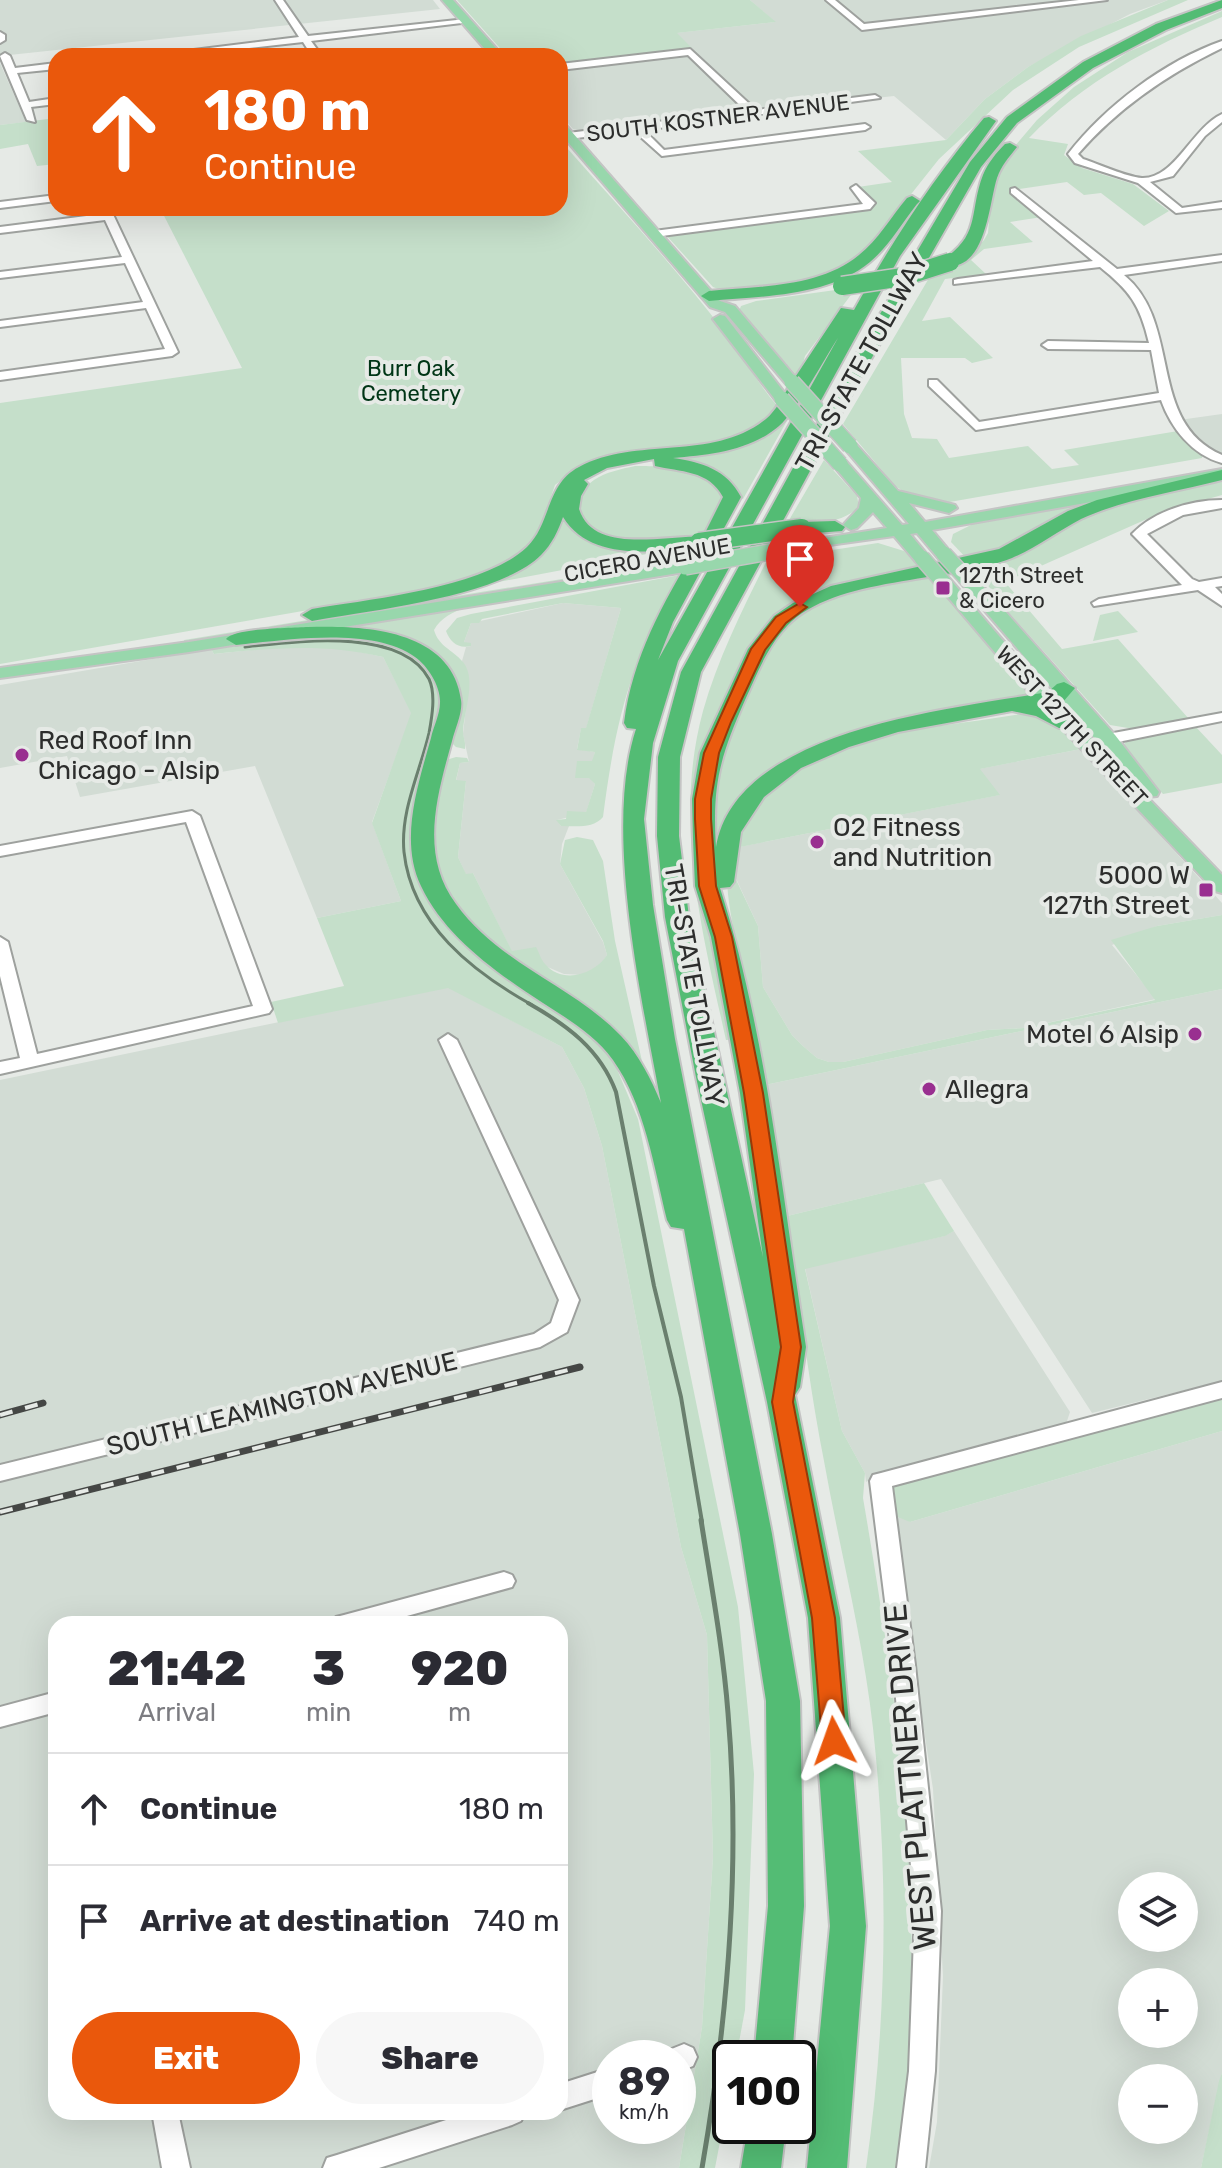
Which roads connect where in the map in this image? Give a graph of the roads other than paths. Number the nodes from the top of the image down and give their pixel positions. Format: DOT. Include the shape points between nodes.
graph roads {
  1 [pos="279,0"];
  2 [pos="447,0"];
  3 [pos="830,0"];
  4 [pos="1103,0"];
  5 [pos="1215,3"];
  6 [pos="466,22"];
  7 [pos="305,39"];
  8 [pos="1222,44"];
  9 [pos="223,48"];
  10 [pos="311,48"];
  11 [pos="490,48"];
  12 [pos="1202,54"];
  13 [pos="5,56"];
  14 [pos="1217,59"];
  15 [pos="1098,60"];
  16 [pos="568,66"];
  17 [pos="48,67"];
  18 [pos="1052,72"];
  19 [pos="12,74"];
  20 [pos="0,79"];
  21 [pos="875,98"];
  22 [pos="48,102"];
  23 [pos="26,105"];
  24 [pos="1008,105"];
  25 [pos="755,114"];
  26 [pos="1222,117"];
  27 [pos="32,120"];
  28 [pos="865,127"];
  29 [pos="637,128"];
  30 [pos="568,133"];
  31 [pos="568,139"];
  32 [pos="965,149"];
  33 [pos="1142,181"];
  34 [pos="856,188"];
  35 [pos="1015,191"];
  36 [pos="48,199"];
  37 [pos="0,205"];
  38 [pos="1222,205"];
  39 [pos="83,216"];
  40 [pos="109,216"];
  41 [pos="0,230"];
  42 [pos="654,234"];
  43 [pos="892,256"];
  44 [pos="1222,258"];
  45 [pos="129,259"];
  46 [pos="1102,263"];
  47 [pos="1115,273"];
  48 [pos="0,275"];
  49 [pos="958,282"];
  50 [pos="712,300"];
  51 [pos="150,304"];
  52 [pos="0,324"];
  53 [pos="1048,345"];
  54 [pos="1155,347"];
  55 [pos="0,376"];
  56 [pos="933,383"];
  57 [pos="1168,395"];
  58 [pos="1217,465"];
  59 [pos="893,495"];
  60 [pos="869,497"];
  61 [pos="1222,504"];
  62 [pos="949,508"];
  63 [pos="962,520"];
  64 [pos="915,521"];
  65 [pos="892,524"];
  66 [pos="848,530"];
  67 [pos="798,537"];
  68 [pos="942,552"];
  69 [pos="692,554"];
  70 [pos="919,555"];
  71 [pos="1222,582"];
  72 [pos="1201,586"];
  73 [pos="1222,602"];
  74 [pos="1099,603"];
  75 [pos="312,615"];
  76 [pos="236,639"];
  77 [pos="73,661"];
  78 [pos="0,673"];
  79 [pos="1064,688"];
  80 [pos="1044,699"];
  81 [pos="990,710"];
  82 [pos="1222,717"];
  83 [pos="1067,723"];
  84 [pos="1108,739"];
  85 [pos="633,819"];
  86 [pos="0,851"];
  87 [pos="1222,885"];
  88 [pos="723,937"];
  89 [pos="0,942"];
  90 [pos="448,1040"];
  91 [pos="30,1062"];
  92 [pos="0,1068"];
  93 [pos="1222,1390"];
  94 [pos="782,1402"];
  95 [pos="732,1408"];
  96 [pos="0,1473"];
  97 [pos="504,1581"];
  98 [pos="374,1616"];
  99 [pos="48,1704"];
  100 [pos="0,1717"];
  101 [pos="775,2040"];
  102 [pos="592,2087"];
  103 [pos="568,2094"];
  104 [pos="167,2120"];
  105 [pos="487,2120"];
  106 [pos="764,2144"];
  107 [pos="176,2168"];
  108 [pos="337,2168"];
  109 [pos="761,2168"];
  110 [pos="827,2168"];
  111 [pos="911,2168"];
  1 -- 7 [label="street"];
  2 -- 6 [label="main road"];
  3 -- 4 [label="street" via="862,27"];
  5 -- 15 [label="highway, TRI-STATE TOLLWAY"];
  5 -- 18 [label="highway, TRI-STATE TOLLWAY" via="1108,38"];
  6 -- 7 [label="street"];
  6 -- 11 [label="main road"];
  7 -- 9 [label="street"];
  7 -- 10 [label="street"];
  8 -- 12 [label="street"];
  12 -- 14 [label="street"];
  12 -- 33 [label="street" via="1091,131 1073,154 1079,161"];
  13 -- 19 [label="street"];
  15 -- 50 [label="highway, bridge" via="1041,109 997,163 988,181 981,233 964,254 903,277"];
  15 -- 94 [label="highway, TRI-STATE TOLLWAY" via="1012,120 975,165 691,672 669,757 668,836 677,917"];
  16 -- 25 [label="street" via="690,52"];
  17 -- 19 [label="street"];
  19 -- 20 [label="street"];
  19 -- 23 [label="street"];
  21 -- 25 [label="street, SOUTH KOSTNER AVENUE"];
  22 -- 23 [label="street"];
  23 -- 27 [label="street"];
  24 -- 32 [label="highway, TRI-STATE TOLLWAY"];
  25 -- 29 [label="street, SOUTH KOSTNER AVENUE"];
  26 -- 33 [label="street" via="1169,174"];
  28 -- 29 [label="street" via="662,153"];
  29 -- 30 [label="street, SOUTH KOSTNER AVENUE"];
  31 -- 42 [label="main road, WEST 127TH STREET"];
  32 -- 43 [label="highway, TRI-STATE TOLLWAY"];
  32 -- 50 [label="highway" via="949,156 865,258 846,270"];
  33 -- 38 [label="street" via="1180,211"];
  34 -- 42 [label="street" via="868,198 866,207"];
  35 -- 46 [label="street"];
  36 -- 37 [label="street"];
  39 -- 41 [label="street"];
  40 -- 45 [label="street"];
  42 -- 50 [label="main road, WEST 127TH STREET"];
  43 -- 75 [label="highway" via="762,432 728,445 602,463 566,484 545,537 528,556 499,573"];
  43 -- 85 [label="highway, TRI-STATE TOLLWAY" via="668,661 642,743"];
  44 -- 47 [label="street"];
  45 -- 48 [label="street"];
  45 -- 51 [label="street"];
  46 -- 47 [label="street"];
  46 -- 49 [label="street"];
  47 -- 54 [label="street" via="1139,296"];
  50 -- 59 [label="main road, WEST 127TH STREET, bridge" via="730,309"];
  50 -- 60 [label="main road, WEST 127TH STREET, bridge" via="713,311 782,399"];
  51 -- 52 [label="street"];
  51 -- 55 [label="street" via="172,352"];
  53 -- 54 [label="street"];
  54 -- 57 [label="street"];
  56 -- 57 [label="street" via="976,426"];
  57 -- 58 [label="street" via="1180,428"];
  58 -- 62 [label="main road"];
  58 -- 63 [label="main road"];
  58 -- 88 [label="highway" via="1075,515 996,556 838,590 781,620 758,649 723,722 708,769 703,799 707,886"];
  59 -- 62 [label="main road"];
  59 -- 64 [label="main road, WEST 127TH STREET"];
  60 -- 65 [label="main road, WEST 127TH STREET"];
  60 -- 66 [label="main road" via="867,509"];
  61 -- 72 [label="street" via="1185,510 1139,534 1187,582"];
  62 -- 64 [label="main road"];
  63 -- 64 [label="main road"];
  63 -- 68 [label="main road" via="947,534"];
  64 -- 65 [label="main road"];
  64 -- 68 [label="main road, WEST 127TH STREET"];
  65 -- 66 [label="main road"];
  65 -- 70 [label="main road, WEST 127TH STREET"];
  66 -- 67 [label="highway"];
  66 -- 70 [label="main road"];
  67 -- 69 [label="highway, bridge"];
  67 -- 69 [label="main road, CICERO AVENUE, bridge"];
  68 -- 79 [label="main road, WEST 127TH STREET, bridge"];
  69 -- 75 [label="main road, CICERO AVENUE"];
  69 -- 76 [label="main road, CICERO AVENUE"];
  69 -- 85 [label="highway" via="596,537 570,515 572,492 613,466 654,461 705,471 727,485 732,497 662,622 643,672 635,720"];
  70 -- 80 [label="main road, WEST 127TH STREET, bridge"];
  71 -- 72 [label="street"];
  72 -- 73 [label="street"];
  72 -- 74 [label="street"];
  75 -- 77 [label="main road, CICERO AVENUE"];
  76 -- 77 [label="main road, CICERO AVENUE"];
  76 -- 95 [label="highway" via="358,633 412,646 443,671 451,702 423,825 421,848 429,872 440,899 464,932 595,1026 621,1052 641,1085"];
  77 -- 78 [label="main road, CICERO AVENUE"];
  79 -- 80 [label="highway"];
  79 -- 84 [label="main road, WEST 127TH STREET"];
  80 -- 81 [label="highway"];
  80 -- 83 [label="main road, WEST 127TH STREET"];
  81 -- 83 [label="highway" via="1040,710"];
  81 -- 88 [label="highway" via="851,739 800,760 769,780 737,814 724,844"];
  82 -- 84 [label="street"];
  83 -- 87 [label="main road, WEST 127TH STREET"];
  84 -- 87 [label="main road, WEST 127TH STREET"];
  85 -- 95 [label="highway, TRI-STATE TOLLWAY" via="662,1039"];
  86 -- 91 [label="street" via="192,816 263,1009"];
  88 -- 94 [label="highway" via="753,1093 791,1347"];
  89 -- 91 [label="street"];
  90 -- 96 [label="street, SOUTH LEAMINGTON AVENUE" via="569,1300 560,1327 540,1340"];
  91 -- 92 [label="street"];
  93 -- 111 [label="street, WEST PLATTNER DRIVE" via="881,1481 928,1911 922,2071"];
  94 -- 110 [label="highway, TRI-STATE TOLLWAY" via="824,1618 848,1926"];
  95 -- 101 [label="highway, TRI-STATE TOLLWAY" via="783,1701 786,1906"];
  97 -- 98 [label="street"];
  99 -- 100 [label="street"];
  102 -- 103 [label="street"];
  104 -- 107 [label="street"];
  105 -- 108 [label="street"];
  106 -- 109 [label="highway"];
}
